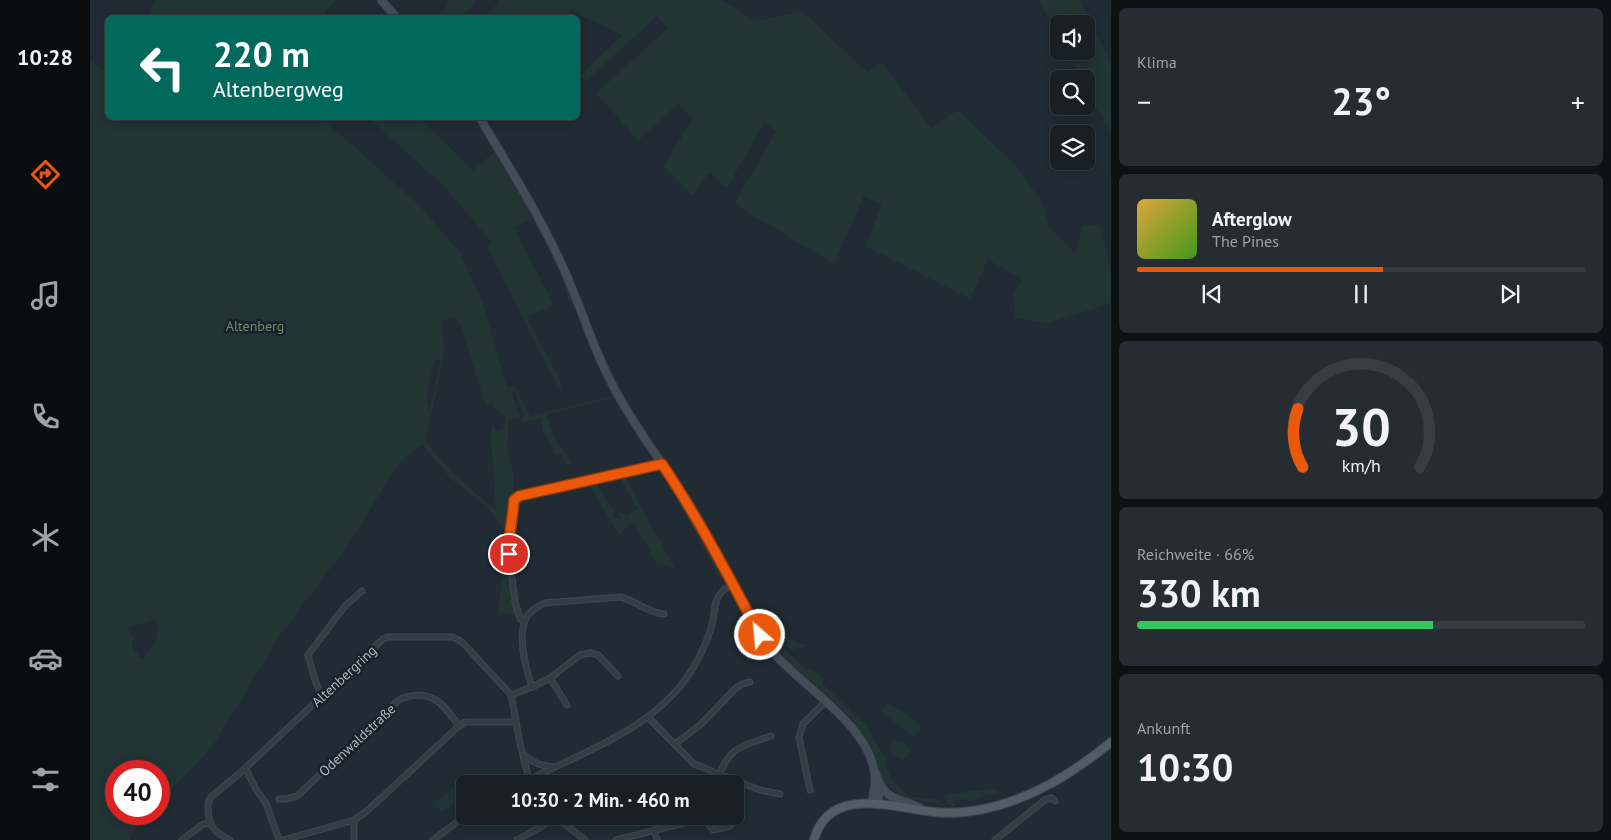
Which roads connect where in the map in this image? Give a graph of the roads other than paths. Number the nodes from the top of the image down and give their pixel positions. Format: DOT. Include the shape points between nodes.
graph roads {
  1 [pos="381,0"];
  2 [pos="394,15"];
  3 [pos="481,120"];
  4 [pos="662,464"];
  5 [pos="733,584"];
  6 [pos="362,591"];
  7 [pos="664,614"];
  8 [pos="525,621"];
  9 [pos="618,676"];
  10 [pos="550,678"];
  11 [pos="750,682"];
  12 [pos="532,687"];
  13 [pos="511,695"];
  14 [pos="322,697"];
  15 [pos="825,702"];
  16 [pos="567,705"];
  17 [pos="648,717"];
  18 [pos="515,722"];
  19 [pos="459,726"];
  20 [pos="771,736"];
  21 [pos="1111,742"];
  22 [pos="675,744"];
  23 [pos="523,754"];
  24 [pos="871,762"];
  25 [pos="555,767"];
  26 [pos="245,768"];
  27 [pos="720,774"];
  28 [pos="528,775"];
  29 [pos="541,775"];
  30 [pos="880,785"];
  31 [pos="810,790"];
  32 [pos="780,794"];
  33 [pos="279,798"];
  34 [pos="1056,802"];
  35 [pos="875,803"];
  36 [pos="925,811"];
  37 [pos="354,820"];
  38 [pos="209,822"];
  39 [pos="456,823"];
  40 [pos="543,825"];
  41 [pos="567,825"];
  42 [pos="657,825"];
  43 [pos="730,826"];
  44 [pos="656,829"];
  45 [pos="182,840"];
  46 [pos="230,840"];
  47 [pos="279,840"];
  48 [pos="283,840"];
  49 [pos="354,840"];
  50 [pos="433,840"];
  51 [pos="517,840"];
  52 [pos="585,840"];
  53 [pos="616,840"];
  54 [pos="657,840"];
  55 [pos="814,840"];
  56 [pos="995,840"];
  1 -- 2 [label="street"];
  3 -- 4 [label="street" via="550,240 618,395"];
  4 -- 5 [label="street" via="684,496"];
  4 -- 8 [label="street" via="519,496 514,500 509,554 515,601 520,618"];
  5 -- 15 [label="street" via="770,649"];
  5 -- 17 [label="street" via="718,597 712,625 694,668"];
  6 -- 14 [label="street" via="345,606 308,655"];
  7 -- 8 [label="street" via="655,613 631,599 612,598 544,603 534,609"];
  8 -- 12 [label="street" via="525,667"];
  9 -- 10 [label="street" via="598,655 590,653 580,654"];
  10 -- 12 [label="street"];
  10 -- 16 [label="street"];
  11 -- 22 [label="street" via="736,688 700,725"];
  12 -- 13 [label="street"];
  13 -- 14 [label="street, Altenbergring" via="457,639 398,636 383,639"];
  13 -- 18 [label="street"];
  14 -- 26 [label="street, Altenbergring"];
  15 -- 24 [label="street" via="858,734"];
  15 -- 31 [label="street" via="803,724 799,737"];
  17 -- 22 [label="street"];
  17 -- 25 [label="street" via="624,733"];
  18 -- 19 [label="street" via="465,722"];
  18 -- 23 [label="street"];
  19 -- 33 [label="street, Odenwaldstraße" via="433,698 416,695 400,699 297,796"];
  19 -- 37 [label="street"];
  20 -- 27 [label="street" via="731,753"];
  21 -- 36 [label="main road" via="1080,767 1011,802 961,812"];
  22 -- 27 [label="street" via="694,764"];
  23 -- 25 [label="street" via="531,762"];
  23 -- 28 [label="street"];
  24 -- 30 [label="street"];
  24 -- 35 [label="street"];
  25 -- 29 [label="street"];
  26 -- 38 [label="street, Altenbergring" via="208,801"];
  26 -- 47 [label="street" via="266,803"];
  27 -- 32 [label="street" via="760,790"];
  30 -- 35 [label="street"];
  30 -- 36 [label="street" via="887,795"];
  34 -- 56 [label="street" via="1046,798"];
  35 -- 36 [label="main road"];
  35 -- 55 [label="main road" via="851,804 839,809 828,817"];
  37 -- 48 [label="street"];
  37 -- 49 [label="street"];
  38 -- 45 [label="street"];
  38 -- 46 [label="street" via="213,830"];
  39 -- 50 [label="street"];
  40 -- 51 [label="street"];
  41 -- 52 [label="street"];
  42 -- 44 [label="street"];
  43 -- 44 [label="street" via="713,830 704,818"];
  44 -- 53 [label="street"];
  44 -- 54 [label="street"];
}
